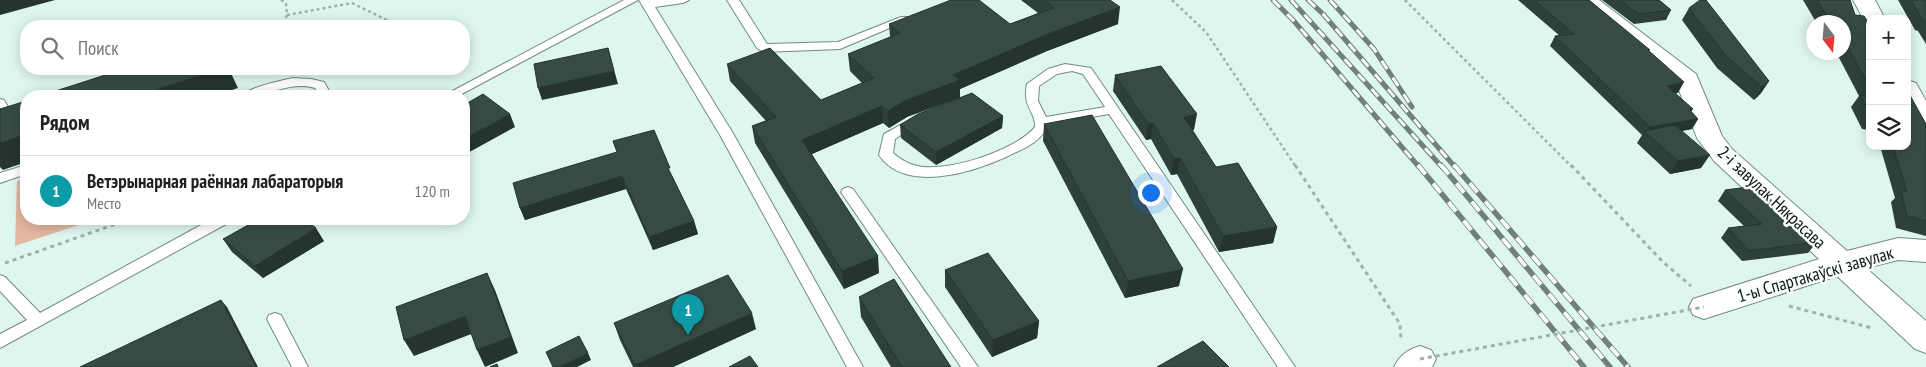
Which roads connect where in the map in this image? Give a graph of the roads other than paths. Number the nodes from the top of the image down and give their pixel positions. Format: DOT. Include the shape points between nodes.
graph roads {
  1 [pos="632,0"];
  2 [pos="683,0"];
  3 [pos="733,0"];
  4 [pos="1585,0"];
  5 [pos="1864,0"];
  6 [pos="646,2"];
  7 [pos="918,14"];
  8 [pos="1872,15"];
  9 [pos="266,90"];
  10 [pos="323,90"];
  11 [pos="460,90"];
  12 [pos="1911,96"];
  13 [pos="0,103"];
  14 [pos="1112,110"];
  15 [pos="0,113"];
  16 [pos="929,116"];
  17 [pos="1041,122"];
  18 [pos="1926,126"];
  19 [pos="20,171"];
  20 [pos="0,178"];
  21 [pos="848,192"];
  22 [pos="211,225"];
  23 [pos="1926,251"];
  24 [pos="1843,263"];
  25 [pos="0,281"];
  26 [pos="1709,306"];
  27 [pos="275,319"];
  28 [pos="38,321"];
  29 [pos="1926,340"];
  30 [pos="0,342"];
  31 [pos="300,367"];
  32 [pos="854,367"];
  33 [pos="970,367"];
  34 [pos="1287,367"];
  1 -- 11 [label="lane"];
  2 -- 6 [label="lane"];
  3 -- 7 [label="lane" via="763,48 840,45"];
  4 -- 24 [label="street, 2-і завулак Някрасава" via="1687,79 1710,138 1723,155"];
  5 -- 8 [label="street"];
  6 -- 32 [label="lane" via="727,135"];
  9 -- 10 [label="lane" via="306,80 320,85"];
  12 -- 18 [label="street"];
  13 -- 15 [label="lane"];
  14 -- 17 [label="lane"];
  14 -- 17 [label="lane" via="1087,71 1072,66 1047,74 1033,84 1031,101"];
  14 -- 34 [label="lane"];
  16 -- 17 [label="lane" via="888,137 886,155 898,166 927,173 951,172 1023,144 1040,128"];
  19 -- 20 [label="lane"];
  21 -- 33 [label="lane"];
  22 -- 28 [label="lane"];
  23 -- 24 [label="street, 1-ы Спартакаўскі завулак" via="1898,249"];
  24 -- 26 [label="street, 1-ы Спартакаўскі завулак"];
  24 -- 29 [label="street, 2-і завулак Някрасава"];
  25 -- 28 [label="lane"];
  27 -- 31 [label="lane"];
  28 -- 30 [label="lane"];
}
